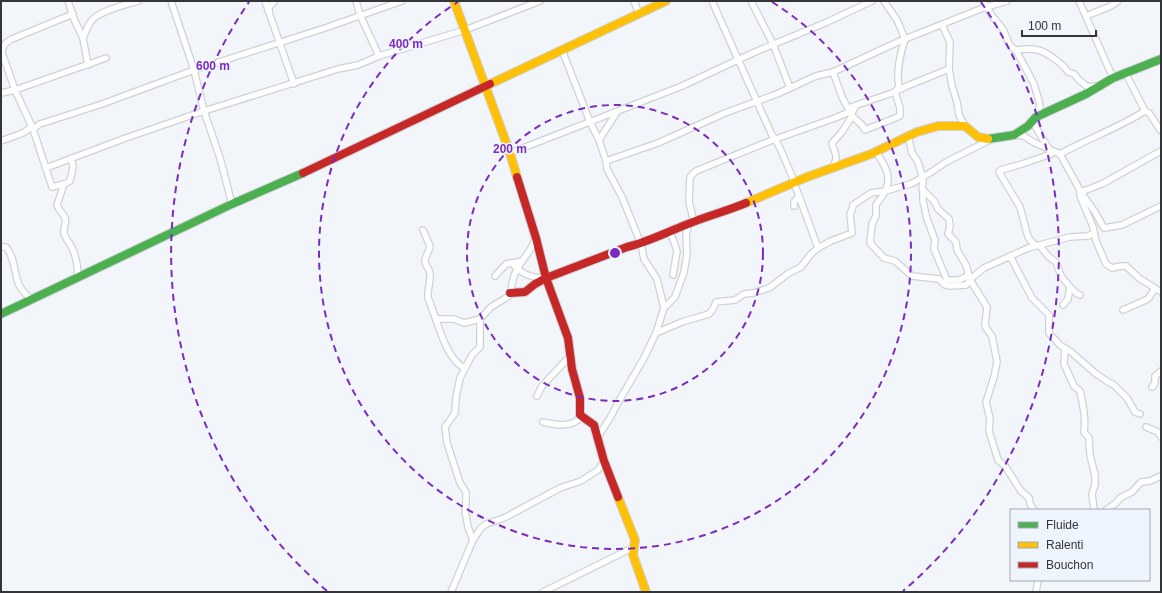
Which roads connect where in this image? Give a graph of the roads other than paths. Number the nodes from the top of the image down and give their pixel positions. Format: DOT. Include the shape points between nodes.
graph roads {
  1 [pos="68,1"];
  2 [pos="138,1"];
  3 [pos="171,1"];
  4 [pos="265,1"];
  5 [pos="275,1"];
  6 [pos="356,1"];
  7 [pos="402,1"];
  8 [pos="454,1"];
  9 [pos="540,1"];
  10 [pos="634,1"];
  11 [pos="666,1"];
  12 [pos="712,1"];
  13 [pos="751,1"];
  14 [pos="872,1"];
  15 [pos="884,1"];
  16 [pos="984,1"];
  17 [pos="1007,1"];
  18 [pos="1080,1"];
  19 [pos="1118,1"];
  20 [pos="987,7"];
  21 [pos="269,13"];
  22 [pos="73,14"];
  23 [pos="639,14"];
  24 [pos="360,15"];
  25 [pos="1086,16"];
  26 [pos="942,25"];
  27 [pos="465,30"];
  28 [pos="83,38"];
  29 [pos="905,39"];
  30 [pos="279,43"];
  31 [pos="773,44"];
  32 [pos="562,50"];
  33 [pos="1016,50"];
  34 [pos="379,56"];
  35 [pos="106,58"];
  36 [pos="1161,59"];
  37 [pos="740,60"];
  38 [pos="88,65"];
  39 [pos="950,69"];
  40 [pos="194,70"];
  41 [pos="833,72"];
  42 [pos="1126,74"];
  43 [pos="1109,80"];
  44 [pos="294,84"];
  45 [pos="486,86"];
  46 [pos="790,88"];
  47 [pos="15,90"];
  48 [pos="895,92"];
  49 [pos="1,93"];
  50 [pos="756,100"];
  51 [pos="204,111"];
  52 [pos="618,111"];
  53 [pos="849,111"];
  54 [pos="1145,111"];
  55 [pos="1035,119"];
  56 [pos="590,122"];
  57 [pos="966,126"];
  58 [pos="33,129"];
  59 [pos="1161,131"];
  60 [pos="908,135"];
  61 [pos="1014,135"];
  62 [pos="599,140"];
  63 [pos="775,140"];
  64 [pos="992,140"];
  65 [pos="1,141"];
  66 [pos="1050,151"];
  67 [pos="1161,151"];
  68 [pos="876,152"];
  69 [pos="510,153"];
  70 [pos="1060,154"];
  71 [pos="71,158"];
  72 [pos="606,161"];
  73 [pos="46,168"];
  74 [pos="830,170"];
  75 [pos="923,177"];
  76 [pos="795,183"];
  77 [pos="64,184"];
  78 [pos="1080,190"];
  79 [pos="885,191"];
  80 [pos="923,192"];
  81 [pos="799,196"];
  82 [pos="232,204"];
  83 [pos="794,206"];
  84 [pos="1161,206"];
  85 [pos="692,223"];
  86 [pos="423,230"];
  87 [pos="669,232"];
  88 [pos="1094,233"];
  89 [pos="536,238"];
  90 [pos="641,244"];
  91 [pos="1034,245"];
  92 [pos="1,247"];
  93 [pos="818,248"];
  94 [pos="1010,256"];
  95 [pos="522,261"];
  96 [pos="512,263"];
  97 [pos="517,269"];
  98 [pos="79,275"];
  99 [pos="673,275"];
  100 [pos="494,276"];
  101 [pos="546,278"];
  102 [pos="969,278"];
  103 [pos="1070,288"];
  104 [pos="1154,288"];
  105 [pos="1161,292"];
  106 [pos="510,294"];
  107 [pos="1080,295"];
  108 [pos="31,300"];
  109 [pos="1063,305"];
  110 [pos="664,308"];
  111 [pos="1123,310"];
  112 [pos="1,314"];
  113 [pos="436,319"];
  114 [pos="480,319"];
  115 [pos="656,333"];
  116 [pos="1065,349"];
  117 [pos="570,356"];
  118 [pos="465,368"];
  119 [pos="1161,371"];
  120 [pos="1152,388"];
  121 [pos="537,396"];
  122 [pos="1140,414"];
  123 [pos="581,417"];
  124 [pos="543,422"];
  125 [pos="1146,427"];
  126 [pos="1161,437"];
  127 [pos="597,438"];
  128 [pos="604,461"];
  129 [pos="1161,476"];
  130 [pos="1033,509"];
  131 [pos="1094,509"];
  132 [pos="1107,509"];
  133 [pos="472,540"];
  134 [pos="634,547"];
  135 [pos="1038,581"];
  136 [pos="450,592"];
  137 [pos="543,592"];
  138 [pos="646,592"];
  139 [pos="1036,592"];
  1 -- 22 [label="street"];
  2 -- 28 [label="street" via="94,18"];
  3 -- 40 [label="street"];
  4 -- 5 [label="street"];
  4 -- 21 [label="street"];
  5 -- 21 [label="street"];
  6 -- 24 [label="street"];
  7 -- 24 [label="street"];
  8 -- 27 [label="street"];
  9 -- 27 [label="street"];
  10 -- 23 [label="street"];
  11 -- 23 [label="street"];
  12 -- 37 [label="street"];
  13 -- 31 [label="street"];
  14 -- 31 [label="street"];
  15 -- 29 [label="street" via="897,20"];
  16 -- 20 [label="street"];
  17 -- 20 [label="street"];
  18 -- 25 [label="street"];
  19 -- 25 [label="street"];
  20 -- 26 [label="street"];
  20 -- 33 [label="street" via="1003,29 1010,46"];
  21 -- 30 [label="street"];
  22 -- 28 [label="street"];
  22 -- 47 [label="street" via="12,39 4,45 2,53"];
  23 -- 32 [label="street"];
  24 -- 30 [label="street"];
  24 -- 34 [label="street"];
  25 -- 43 [label="street"];
  26 -- 29 [label="street"];
  26 -- 39 [label="street" via="950,42"];
  27 -- 34 [label="street"];
  27 -- 45 [label="street"];
  28 -- 38 [label="street"];
  29 -- 41 [label="street"];
  29 -- 48 [label="street" via="897,72 899,87"];
  30 -- 40 [label="street"];
  30 -- 44 [label="street"];
  31 -- 37 [label="street"];
  31 -- 46 [label="street"];
  32 -- 45 [label="street"];
  32 -- 56 [label="street"];
  33 -- 43 [label="street" via="1043,51 1090,88"];
  33 -- 55 [label="street" via="1040,101"];
  34 -- 44 [label="street"];
  35 -- 38 [label="street"];
  36 -- 42 [label="street"];
  37 -- 50 [label="street"];
  37 -- 52 [label="street"];
  38 -- 47 [label="street"];
  39 -- 48 [label="street"];
  39 -- 57 [label="street" via="959,115"];
  40 -- 51 [label="street"];
  40 -- 58 [label="street" via="40,124"];
  41 -- 46 [label="street" via="816,76"];
  41 -- 53 [label="street"];
  42 -- 43 [label="street"];
  42 -- 54 [label="street"];
  43 -- 55 [label="street"];
  44 -- 51 [label="street"];
  45 -- 69 [label="street"];
  45 -- 82 [label="street"];
  46 -- 50 [label="street"];
  47 -- 49 [label="street"];
  47 -- 58 [label="street"];
  48 -- 53 [label="street" via="870,100"];
  48 -- 53 [label="street" via="900,116 866,130"];
  50 -- 63 [label="street"];
  50 -- 72 [label="street" via="658,143"];
  51 -- 71 [label="street"];
  51 -- 82 [label="street"];
  52 -- 56 [label="street"];
  52 -- 62 [label="street"];
  53 -- 63 [label="street"];
  53 -- 74 [label="street" via="851,118 832,144 836,155"];
  54 -- 59 [label="street" via="1149,112"];
  54 -- 70 [label="street"];
  55 -- 61 [label="street"];
  55 -- 66 [label="street" via="1035,126"];
  56 -- 62 [label="street"];
  56 -- 69 [label="street"];
  57 -- 60 [label="street" via="938,126"];
  57 -- 64 [label="street" via="978,137"];
  58 -- 65 [label="street"];
  58 -- 73 [label="street"];
  60 -- 68 [label="street"];
  60 -- 75 [label="street" via="912,153"];
  61 -- 64 [label="street"];
  61 -- 66 [label="street" via="1024,136"];
  62 -- 72 [label="street"];
  63 -- 76 [label="street"];
  63 -- 85 [label="street" via="711,164 690,176 689,202"];
  64 -- 75 [label="street" via="946,162"];
  66 -- 70 [label="street"];
  66 -- 91 [label="street" via="1049,155 999,172 1020,207 1028,237"];
  67 -- 78 [label="street" via="1102,184"];
  68 -- 74 [label="street"];
  68 -- 79 [label="street" via="888,173 889,180"];
  69 -- 89 [label="street"];
  70 -- 78 [label="street"];
  71 -- 73 [label="street"];
  71 -- 77 [label="street" via="70,181"];
  72 -- 90 [label="street" via="607,169 622,197"];
  73 -- 77 [label="street" via="52,187"];
  74 -- 76 [label="street"];
  75 -- 79 [label="street" via="911,184"];
  75 -- 80 [label="street"];
  76 -- 81 [label="street"];
  76 -- 85 [label="street"];
  77 -- 98 [label="street" via="57,205 66,220 64,233 71,246"];
  78 -- 84 [label="street" via="1104,228 1122,225"];
  78 -- 88 [label="street"];
  79 -- 93 [label="street" via="871,193 853,205 850,215 852,233"];
  79 -- 102 [label="street" via="876,205 876,216 872,224 870,241 874,248 884,258 895,261 912,276 939,279 950,286 964,286"];
  80 -- 102 [label="street" via="949,219 948,234 956,242"];
  80 -- 102 [label="street" via="934,249 947,280"];
  81 -- 83 [label="street"];
  81 -- 93 [label="street"];
  82 -- 98 [label="street"];
  85 -- 87 [label="street"];
  85 -- 110 [label="street" via="687,229 684,272 675,297"];
  86 -- 113 [label="street" via="430,246 425,261 430,277 428,298"];
  87 -- 90 [label="street"];
  87 -- 99 [label="street" via="677,251"];
  88 -- 91 [label="street"];
  88 -- 104 [label="street" via="1106,264 1110,267 1126,266"];
  89 -- 95 [label="street"];
  89 -- 101 [label="street"];
  90 -- 101 [label="street"];
  90 -- 110 [label="street" via="644,259 657,279"];
  91 -- 94 [label="street"];
  91 -- 103 [label="street" via="1056,262 1061,276"];
  92 -- 108 [label="street" via="9,250 19,284"];
  93 -- 115 [label="street" via="801,267 789,272 769,288 744,294 735,300 717,301 708,314"];
  94 -- 102 [label="street"];
  94 -- 116 [label="street" via="1032,298 1049,315 1050,333"];
  95 -- 96 [label="street"];
  95 -- 97 [label="street"];
  96 -- 97 [label="street"];
  96 -- 100 [label="street" via="506,264"];
  97 -- 101 [label="street" via="527,275"];
  97 -- 106 [label="street"];
  98 -- 108 [label="street"];
  101 -- 106 [label="street" via="525,292"];
  101 -- 117 [label="street" via="568,338"];
  102 -- 130 [label="street" via="987,307 985,324 992,336 997,362 986,402 990,419 989,431 998,460 1005,466"];
  103 -- 107 [label="street"];
  103 -- 109 [label="street" via="1068,299"];
  104 -- 105 [label="street"];
  104 -- 111 [label="street" via="1148,299"];
  106 -- 114 [label="street" via="491,307"];
  108 -- 112 [label="street"];
  110 -- 115 [label="street"];
  113 -- 114 [label="street" via="454,319 464,323"];
  113 -- 118 [label="street" via="449,353 458,366"];
  114 -- 118 [label="street" via="480,347"];
  115 -- 127 [label="street"];
  116 -- 122 [label="street" via="1114,385"];
  116 -- 131 [label="street" via="1064,364 1074,386 1080,391 1086,422 1084,432 1089,438 1095,475 1092,494"];
  117 -- 121 [label="street" via="542,386"];
  117 -- 123 [label="street" via="579,390"];
  118 -- 133 [label="street" via="459,382 455,413 446,424 446,432 450,454 460,483 466,492 465,511"];
  119 -- 120 [label="street" via="1155,376"];
  123 -- 124 [label="street" via="574,423"];
  123 -- 127 [label="street" via="593,424"];
  125 -- 126 [label="street" via="1158,432"];
  127 -- 128 [label="street"];
  128 -- 133 [label="street" via="598,470 581,481 560,488 504,518 486,524"];
  128 -- 134 [label="street" via="635,540"];
  129 -- 132 [label="street" via="1141,482 1132,492"];
  133 -- 136 [label="street"];
  134 -- 137 [label="street"];
  134 -- 138 [label="street" via="633,555"];
  135 -- 139 [label="street"];
}
